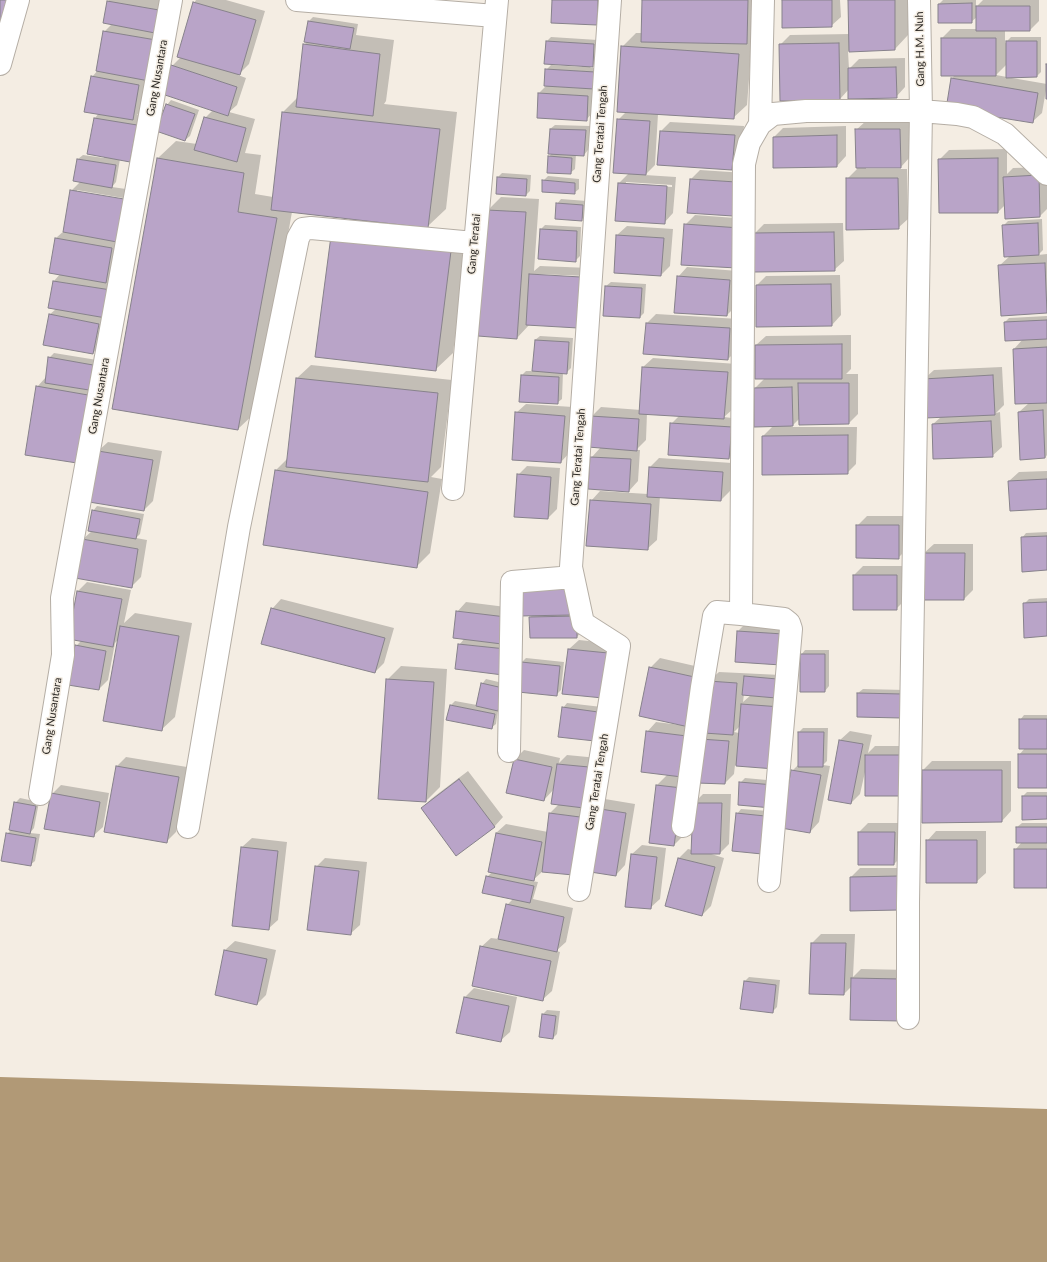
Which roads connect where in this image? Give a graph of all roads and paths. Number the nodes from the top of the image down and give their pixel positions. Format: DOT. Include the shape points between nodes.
graph roads {
  1 [pos="18,0"];
  2 [pos="171,0"];
  3 [pos="297,0"];
  4 [pos="610,0"];
  5 [pos="763,0"];
  6 [pos="919,0"];
  7 [pos="496,8"];
  8 [pos="0,64"];
  9 [pos="921,105"];
  10 [pos="760,124"];
  11 [pos="1047,174"];
  12 [pos="474,243"];
  13 [pos="453,489"];
  14 [pos="573,577"];
  15 [pos="741,614"];
  16 [pos="509,750"];
  17 [pos="40,794"];
  18 [pos="683,826"];
  19 [pos="188,827"];
  20 [pos="769,881"];
  21 [pos="579,890"];
  22 [pos="908,1018"];
  1 -- 8 [label="street"];
  2 -- 17 [label="street, Gang Nusantara" via="62,598 62,655"];
  3 -- 7 [label="street"];
  4 -- 14 [label="street, Gang Teratai Tengah" via="571,567"];
  5 -- 10 [label="street"];
  6 -- 9 [label="street, Gang H.M. Nuh"];
  7 -- 12 [label="street, Gang Teratai"];
  9 -- 10 [label="street" via="773,114"];
  9 -- 11 [label="street" via="986,122 1005,134"];
  9 -- 22 [label="street, Gang H.M. Nuh"];
  10 -- 15 [label="street" via="750,143 744,164"];
  12 -- 13 [label="street, Gang Teratai"];
  12 -- 19 [label="street" via="311,228 303,229 298,238 239,527"];
  14 -- 16 [label="street" via="512,582"];
  14 -- 21 [label="street, Gang Teratai Tengah" via="583,623 619,646"];
  15 -- 18 [label="street" via="717,612 714,616"];
  15 -- 20 [label="street" via="784,619 791,629"];
}
